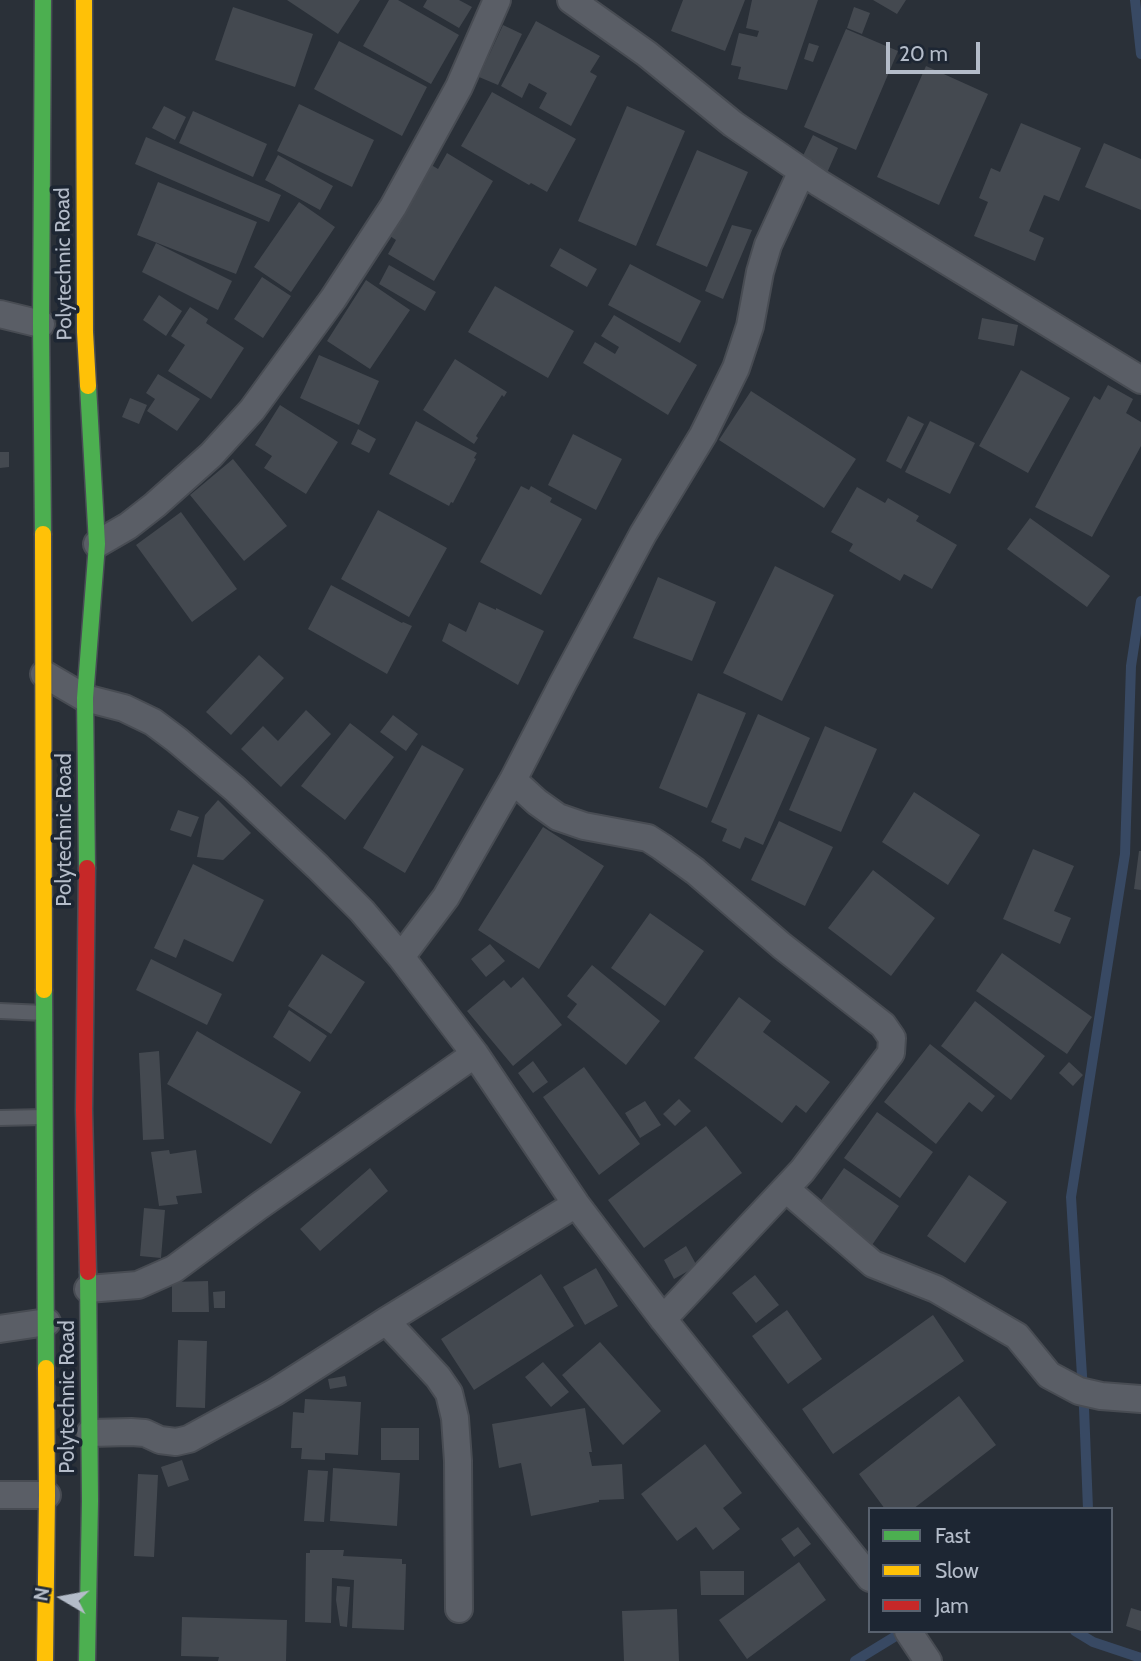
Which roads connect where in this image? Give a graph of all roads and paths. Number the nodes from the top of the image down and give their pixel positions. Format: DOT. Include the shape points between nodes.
graph roads {
  1 [pos="43,0"];
  2 [pos="84,0"];
  3 [pos="497,0"];
  4 [pos="571,0"];
  5 [pos="802,171"];
  6 [pos="0,314"];
  7 [pos="41,324"];
  8 [pos="1141,380"];
  9 [pos="97,544"];
  10 [pos="44,674"];
  11 [pos="85,698"];
  12 [pos="513,780"];
  13 [pos="401,957"];
  14 [pos="0,1011"];
  15 [pos="45,1013"];
  16 [pos="475,1054"];
  17 [pos="45,1117"];
  18 [pos="0,1118"];
  19 [pos="786,1189"];
  20 [pos="576,1204"];
  21 [pos="88,1289"];
  22 [pos="663,1318"];
  23 [pos="386,1321"];
  24 [pos="47,1322"];
  25 [pos="0,1329"];
  26 [pos="1141,1399"];
  27 [pos="90,1433"];
  28 [pos="0,1495"];
  29 [pos="47,1495"];
  30 [pos="868,1575"];
  31 [pos="458,1609"];
  32 [pos="909,1633"];
  33 [pos="928,1660"];
  34 [pos="45,1661"];
  35 [pos="87,1661"];
  1 -- 7 [label="main road, Polytechnic Road"];
  2 -- 9 [label="main road, Polytechnic Road" via="85,332"];
  3 -- 9 [label="street" via="459,87 393,206 333,299 252,410 155,505"];
  4 -- 5 [label="street"];
  5 -- 8 [label="street"];
  5 -- 12 [label="street" via="768,245 736,368"];
  6 -- 7 [label="street"];
  7 -- 10 [label="main road, Polytechnic Road"];
  9 -- 11 [label="main road, Polytechnic Road"];
  10 -- 11 [label="street"];
  10 -- 15 [label="main road, Polytechnic Road"];
  11 -- 13 [label="street" via="124,708 177,740 318,867"];
  11 -- 21 [label="main road, Polytechnic Road"];
  12 -- 13 [label="street" via="446,897"];
  12 -- 19 [label="street" via="558,817 648,838 663,847 883,1025 892,1038 891,1054"];
  13 -- 16 [label="street"];
  14 -- 15 [label="lane"];
  15 -- 17 [label="main road, Polytechnic Road"];
  16 -- 20 [label="street"];
  16 -- 21 [label="street" via="174,1269 138,1285"];
  17 -- 18 [label="lane"];
  17 -- 24 [label="main road, Polytechnic Road"];
  19 -- 22 [label="street"];
  19 -- 26 [label="street" via="873,1264 936,1289 1017,1336 1049,1375 1090,1393"];
  20 -- 22 [label="street"];
  20 -- 23 [label="street"];
  21 -- 27 [label="main road, Polytechnic Road"];
  22 -- 30 [label="street"];
  23 -- 27 [label="street" via="275,1392 189,1439 176,1442 145,1433"];
  23 -- 31 [label="street" via="449,1393 458,1461"];
  24 -- 25 [label="street"];
  24 -- 29 [label="main road, Polytechnic Road"];
  27 -- 35 [label="main road, Polytechnic Road"];
  28 -- 29 [label="street"];
  29 -- 34 [label="main road, Polytechnic Road"];
  32 -- 33 [label="street"];
}
